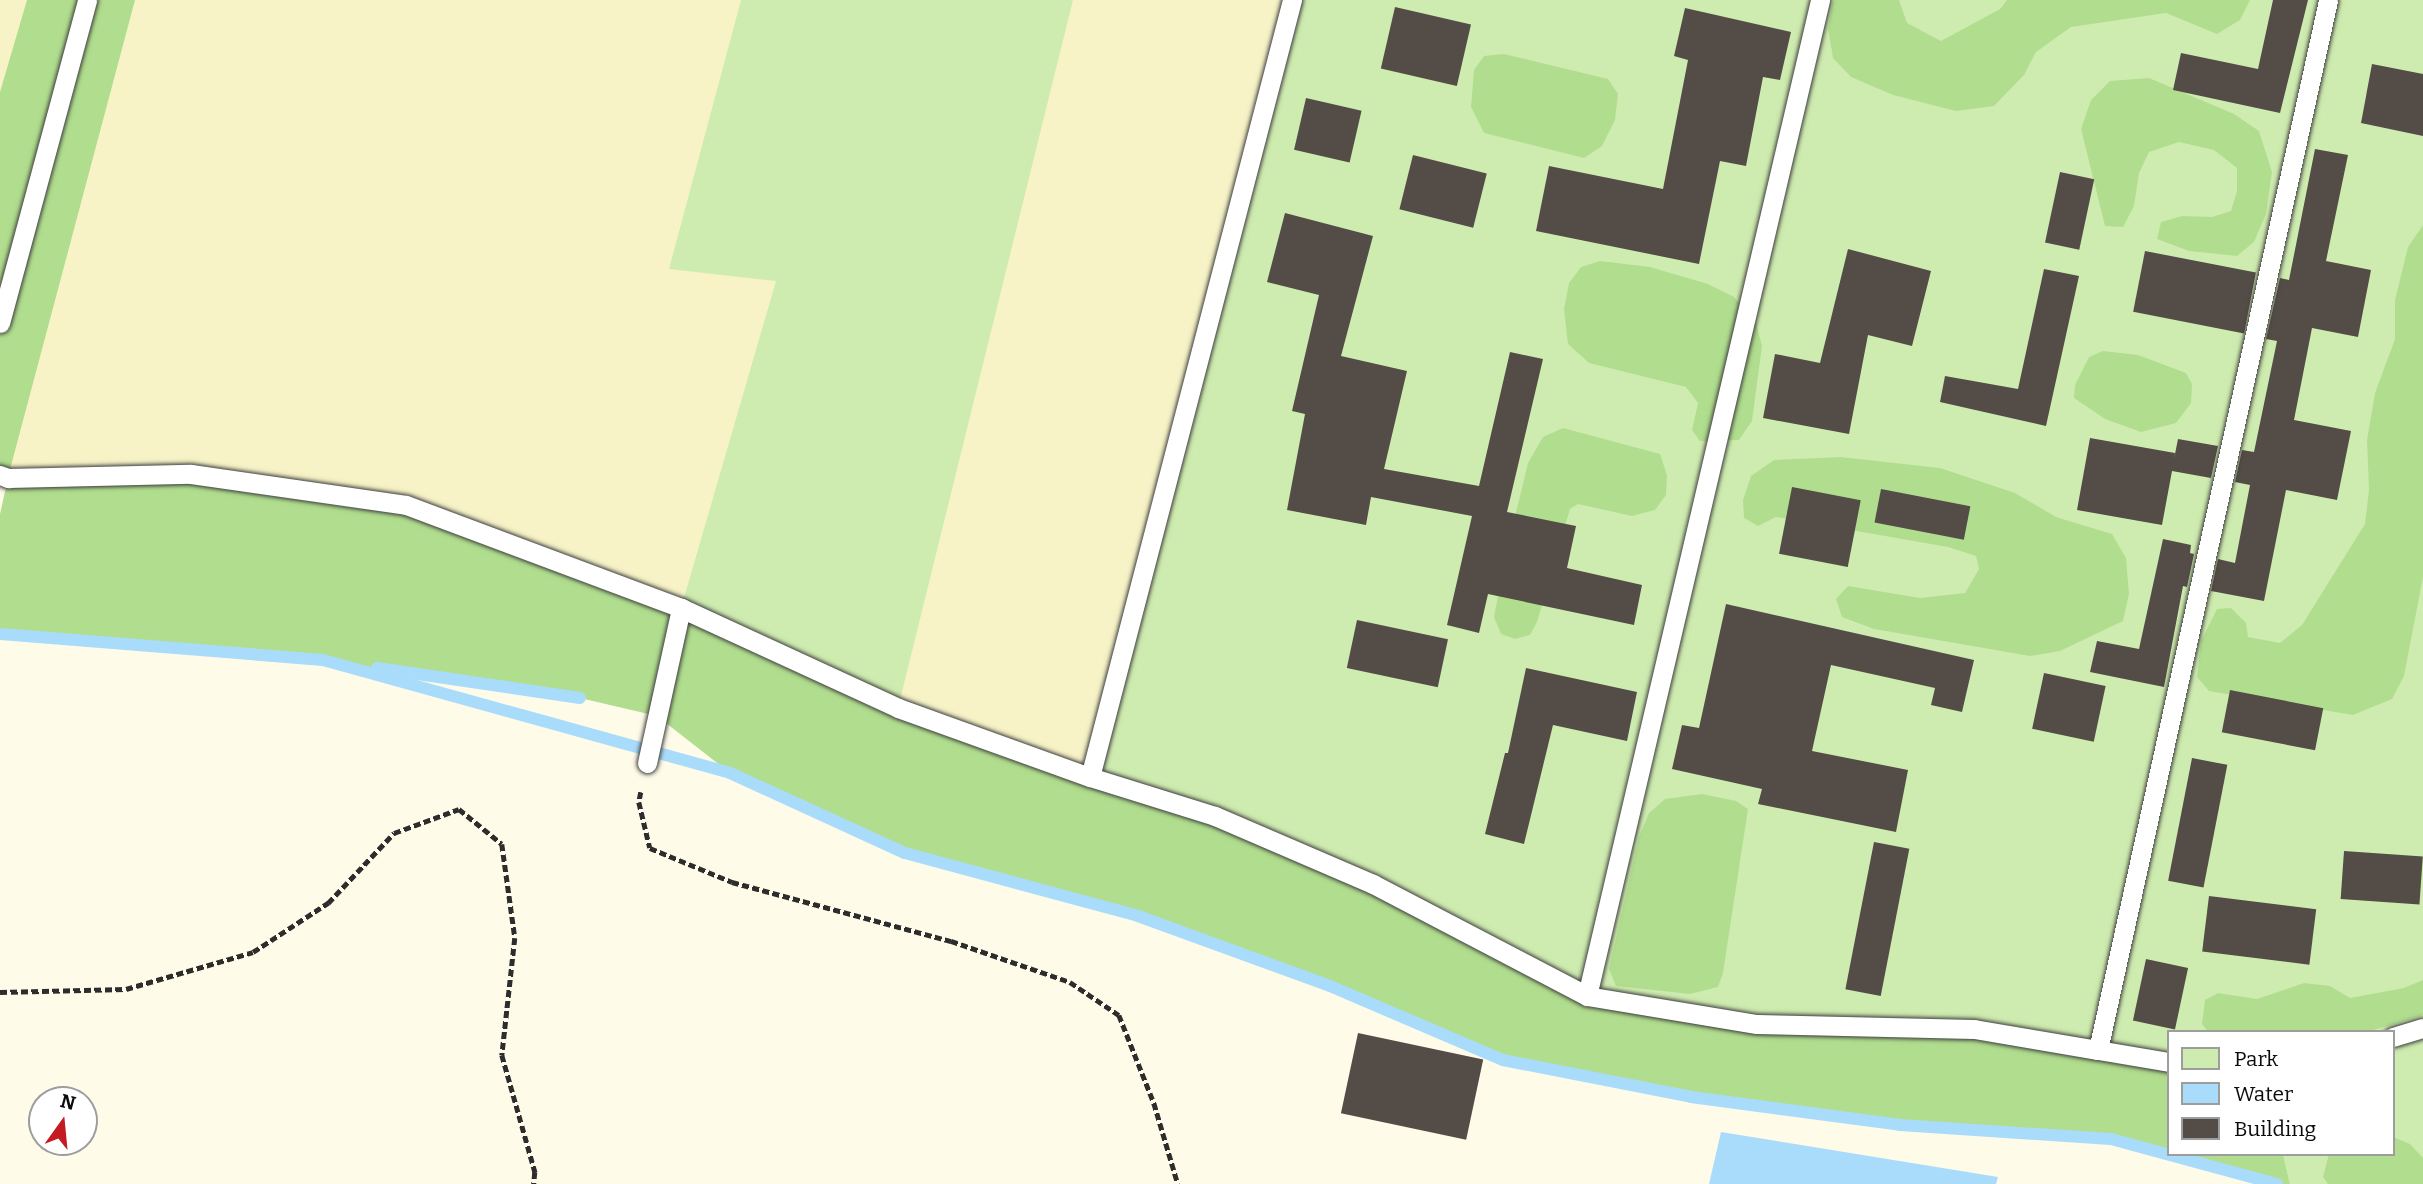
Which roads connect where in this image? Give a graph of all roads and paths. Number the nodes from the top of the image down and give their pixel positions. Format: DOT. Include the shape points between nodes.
graph roads {
  1 [pos="87,0"];
  2 [pos="1292,0"];
  3 [pos="1820,0"];
  4 [pos="2328,0"];
  5 [pos="0,323"];
  6 [pos="0,475"];
  7 [pos="681,608"];
  8 [pos="647,763"];
  9 [pos="1090,777"];
  10 [pos="0,992"];
  11 [pos="1587,996"];
  12 [pos="2423,1028"];
  13 [pos="2395,1036"];
  14 [pos="2098,1050"];
  15 [pos="2168,1062"];
  16 [pos="534,1184"];
  17 [pos="1178,1184"];
  1 -- 5 [label="lane"];
  2 -- 9 [label="lane"];
  3 -- 11 [label="lane"];
  4 -- 14 [label="lane"];
  6 -- 7 [label="lane" via="191,474 406,505"];
  7 -- 8 [label="lane"];
  7 -- 9 [label="lane" via="898,708"];
  8 -- 17 [label="path" via="639,802 650,848 732,882 951,941 1070,982 1119,1015 1154,1103"];
  9 -- 11 [label="lane" via="1215,816 1373,884"];
  10 -- 16 [label="path" via="126,989 253,953 328,903 394,833 459,809 502,844 515,938 502,1055 535,1171"];
  11 -- 14 [label="lane" via="1757,1024 1974,1029"];
  12 -- 13 [label="lane"];
  14 -- 15 [label="lane"];
}
